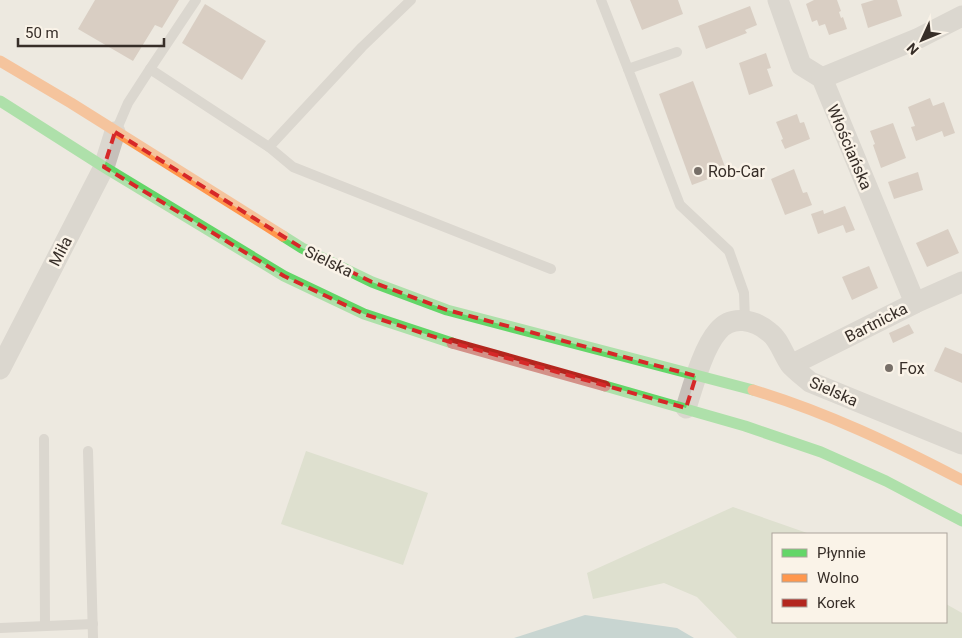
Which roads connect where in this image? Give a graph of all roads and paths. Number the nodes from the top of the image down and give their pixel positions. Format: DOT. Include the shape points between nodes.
graph roads {
  1 [pos="196,0"];
  2 [pos="410,0"];
  3 [pos="601,0"];
  4 [pos="778,0"];
  5 [pos="962,16"];
  6 [pos="677,52"];
  7 [pos="0,61"];
  8 [pos="150,69"];
  9 [pos="628,69"];
  10 [pos="822,78"];
  11 [pos="0,101"];
  12 [pos="116,132"];
  13 [pos="269,147"];
  14 [pos="104,166"];
  15 [pos="551,269"];
  16 [pos="962,282"];
  17 [pos="915,303"];
  18 [pos="745,321"];
  19 [pos="791,365"];
  20 [pos="0,369"];
  21 [pos="696,376"];
  22 [pos="686,408"];
  23 [pos="44,439"];
  24 [pos="962,444"];
  25 [pos="88,451"];
  26 [pos="962,480"];
  27 [pos="962,521"];
  28 [pos="93,624"];
  29 [pos="44,626"];
  30 [pos="0,628"];
  31 [pos="93,638"];
  1 -- 8 [label="lane"];
  2 -- 13 [label="lane"];
  3 -- 9 [label="lane"];
  4 -- 10 [label="street" via="801,65"];
  5 -- 10 [label="street" via="917,40"];
  6 -- 9 [label="lane"];
  7 -- 12 [label="main road, Sielska"];
  8 -- 12 [label="lane" via="128,103"];
  8 -- 13 [label="lane"];
  9 -- 18 [label="lane" via="680,205 729,251 744,293"];
  10 -- 17 [label="street, Włościańska"];
  11 -- 14 [label="main road, Sielska"];
  12 -- 14 [label="street, Miła"];
  12 -- 21 [label="main road, Sielska" via="302,248 372,282 447,310"];
  13 -- 15 [label="lane" via="293,166"];
  14 -- 20 [label="street, Miła"];
  14 -- 22 [label="main road, Sielska" via="284,276 364,314 453,343"];
  16 -- 17 [label="street, Bartnicka"];
  17 -- 19 [label="street, Bartnicka"];
  18 -- 19 [label="street, Sielska" via="754,322 771,333"];
  18 -- 21 [label="street" via="733,321 718,330"];
  19 -- 24 [label="street, Sielska" via="810,382"];
  21 -- 22 [label="street"];
  21 -- 26 [label="main road, Sielska" via="755,391 832,418 899,447"];
  22 -- 27 [label="main road, Sielska" via="821,452 886,480"];
  23 -- 29 [label="lane"];
  25 -- 28 [label="lane"];
  28 -- 29 [label="lane"];
  28 -- 31 [label="lane"];
  29 -- 30 [label="lane"];
}
